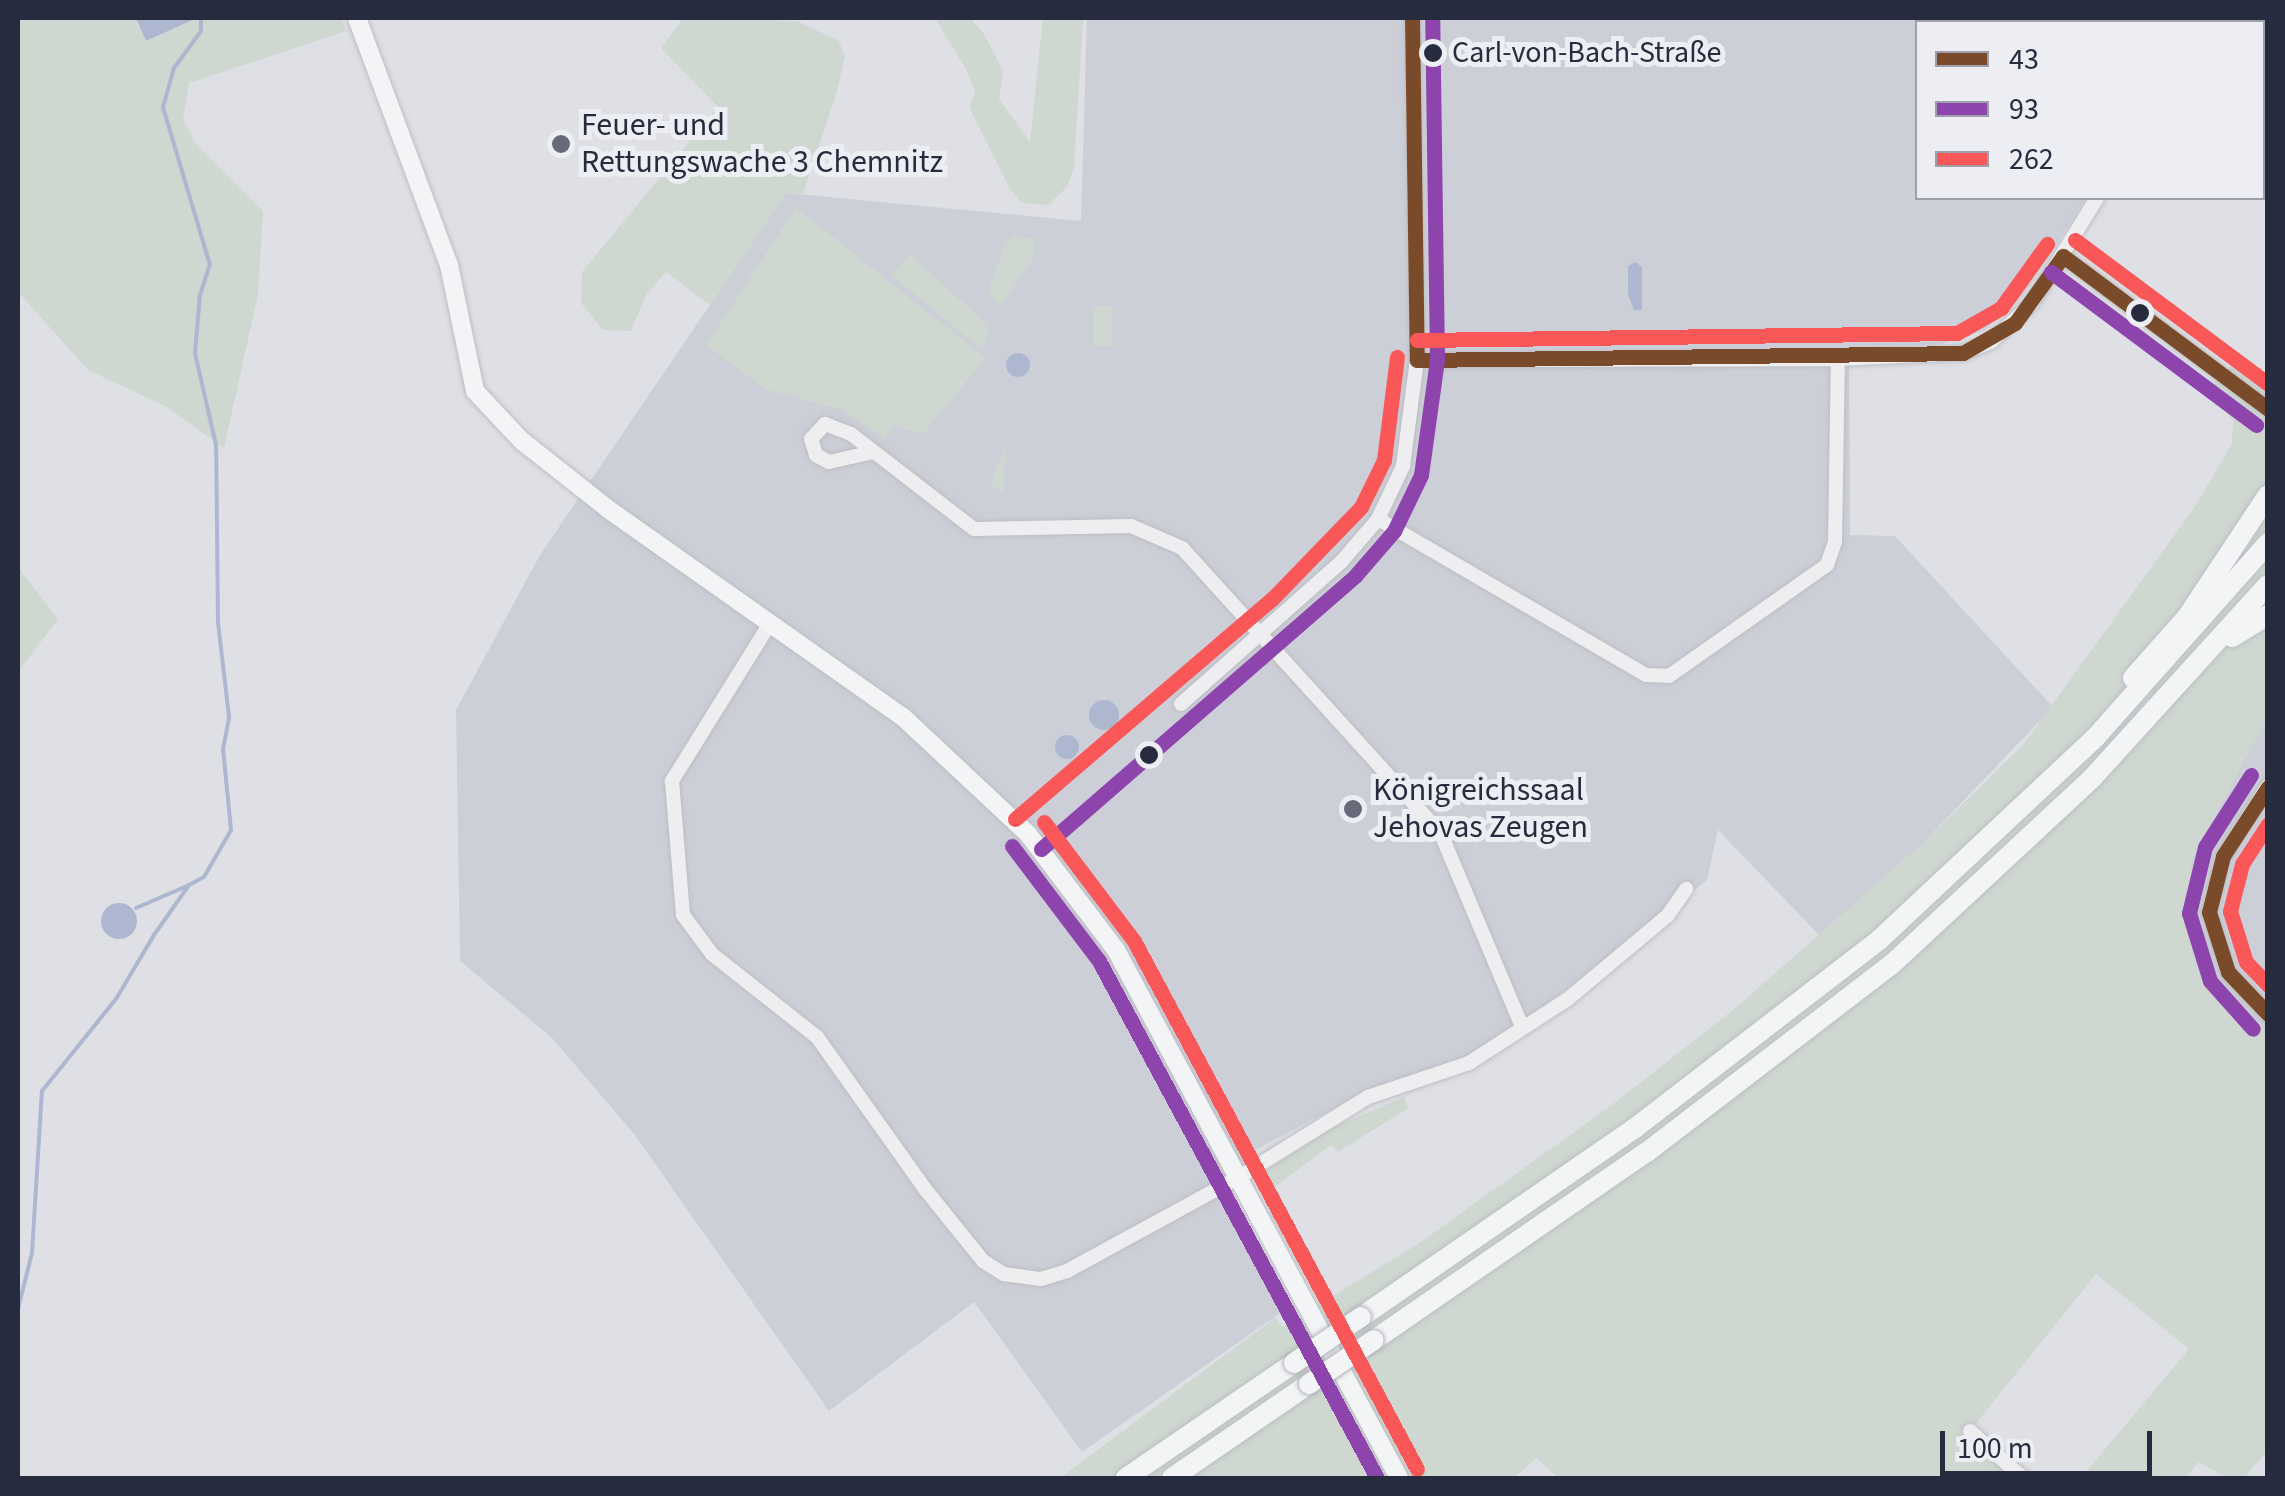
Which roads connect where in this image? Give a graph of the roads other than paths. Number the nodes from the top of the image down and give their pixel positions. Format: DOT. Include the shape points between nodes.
graph roads {
  1 [pos="358,18"];
  2 [pos="1412,18"];
  3 [pos="2096,200"];
  4 [pos="2063,256"];
  5 [pos="1416,360"];
  6 [pos="1838,360"];
  7 [pos="2268,409"];
  8 [pos="869,453"];
  9 [pos="2268,495"];
  10 [pos="1378,519"];
  11 [pos="2268,543"];
  12 [pos="2268,585"];
  13 [pos="2268,615"];
  14 [pos="769,625"];
  15 [pos="1261,636"];
  16 [pos="2209,652"];
  17 [pos="1181,704"];
  18 [pos="2094,738"];
  19 [pos="2268,786"];
  20 [pos="1686,889"];
  21 [pos="2268,1016"];
  22 [pos="1522,1027"];
  23 [pos="1241,1176"];
  24 [pos="1970,1431"];
  25 [pos="1126,1478"];
  26 [pos="1172,1478"];
  27 [pos="1400,1478"];
  28 [pos="2023,1478"];
  1 -- 14 [label="main road" via="449,265 475,392 549,463"];
  2 -- 5 [label="street"];
  3 -- 4 [label="street"];
  4 -- 6 [label="street" via="2032,303 1992,341 1939,356"];
  4 -- 7 [label="street"];
  5 -- 6 [label="street"];
  5 -- 10 [label="street" via="1403,466"];
  6 -- 10 [label="street" via="1835,542 1827,566 1670,676 1646,675"];
  8 -- 15 [label="street" via="974,529 1149,530 1182,548"];
  9 -- 18 [label="highway" via="2187,616 2110,704"];
  10 -- 15 [label="street"];
  11 -- 18 [label="highway"];
  12 -- 16 [label="highway"];
  13 -- 16 [label="highway"];
  14 -- 23 [label="main road" via="904,717 1040,848 1116,950"];
  14 -- 23 [label="street" via="672,781 680,898 696,939 817,1037 924,1189 982,1261 1004,1274 1040,1279 1066,1271"];
  15 -- 17 [label="street"];
  15 -- 22 [label="street" via="1442,834"];
  16 -- 26 [label="highway, bridge" via="2020,850 1891,965 1647,1152"];
  18 -- 25 [label="highway, bridge" via="1894,927 1758,1038"];
  19 -- 21 [label="street" via="2223,856 2210,912 2228,972"];
  20 -- 22 [label="street" via="1668,915 1568,999"];
  22 -- 23 [label="street" via="1469,1063 1351,1106"];
  23 -- 27 [label="main road"];
  24 -- 28 [label="street"];
}
